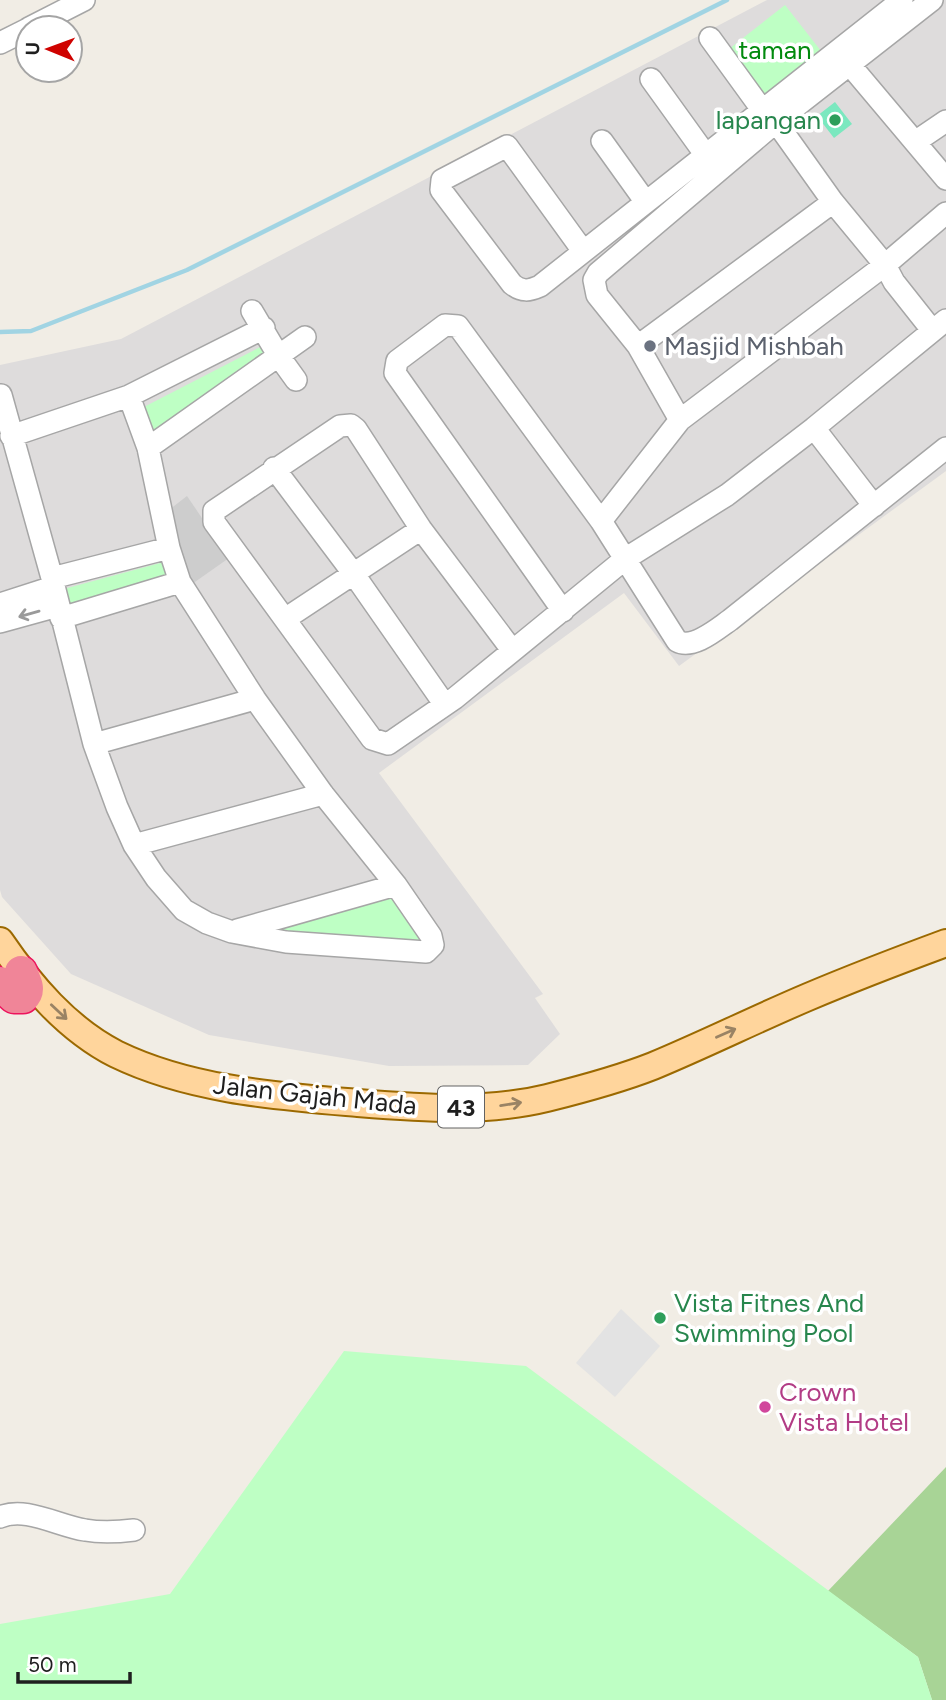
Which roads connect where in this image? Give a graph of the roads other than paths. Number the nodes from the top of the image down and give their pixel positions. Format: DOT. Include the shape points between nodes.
graph roads {
  1 [pos="84,0"];
  2 [pos="902,0"];
  3 [pos="932,0"];
  4 [pos="56,14"];
  5 [pos="710,38"];
  6 [pos="850,65"];
  7 [pos="651,79"];
  8 [pos="769,117"];
  9 [pos="946,121"];
  10 [pos="601,141"];
  11 [pos="915,142"];
  12 [pos="705,154"];
  13 [pos="946,179"];
  14 [pos="645,201"];
  15 [pos="833,202"];
  16 [pos="946,213"];
  17 [pos="583,251"];
  18 [pos="885,265"];
  19 [pos="939,325"];
  20 [pos="306,337"];
  21 [pos="638,346"];
  22 [pos="278,355"];
  23 [pos="296,380"];
  24 [pos="1,395"];
  25 [pos="129,396"];
  26 [pos="680,420"];
  27 [pos="814,428"];
  28 [pos="11,436"];
  29 [pos="148,448"];
  30 [pos="946,449"];
  31 [pos="274,468"];
  32 [pos="874,506"];
  33 [pos="601,521"];
  34 [pos="421,529"];
  35 [pos="169,548"];
  36 [pos="625,559"];
  37 [pos="353,573"];
  38 [pos="180,582"];
  39 [pos="56,597"];
  40 [pos="0,604"];
  41 [pos="563,611"];
  42 [pos="285,619"];
  43 [pos="0,622"];
  44 [pos="512,650"];
  45 [pos="255,699"];
  46 [pos="445,705"];
  47 [pos="94,744"];
  48 [pos="323,794"];
  49 [pos="134,845"];
  50 [pos="396,885"];
  51 [pos="232,932"];
  52 [pos="0,941"];
  53 [pos="946,943"];
  54 [pos="10,978"];
  55 [pos="0,1517"];
  56 [pos="134,1530"];
  1 -- 4 [label="street"];
  2 -- 8 [label="street"];
  3 -- 6 [label="street"];
  5 -- 8 [label="street"];
  6 -- 8 [label="street"];
  6 -- 11 [label="street"];
  7 -- 12 [label="street"];
  8 -- 12 [label="street"];
  8 -- 15 [label="street"];
  8 -- 21 [label="street" via="598,273 594,280 597,295"];
  9 -- 11 [label="street"];
  10 -- 14 [label="street"];
  11 -- 13 [label="street"];
  12 -- 14 [label="street"];
  14 -- 17 [label="street"];
  15 -- 18 [label="street"];
  15 -- 21 [label="street"];
  16 -- 18 [label="street"];
  17 -- 17 [label="street" via="540,286 517,288 441,190 442,180 508,146"];
  18 -- 19 [label="street" via="894,282"];
  18 -- 26 [label="street"];
  19 -- 27 [label="street"];
  20 -- 22 [label="street"];
  21 -- 26 [label="street"];
  22 -- 23 [label="street"];
  22 -- 25 [label="street" via="258,319"];
  22 -- 29 [label="street"];
  24 -- 28 [label="street"];
  25 -- 28 [label="street"];
  25 -- 29 [label="street"];
  26 -- 33 [label="street"];
  27 -- 32 [label="street"];
  27 -- 36 [label="street" via="727,495"];
  28 -- 39 [label="street"];
  29 -- 35 [label="street"];
  30 -- 32 [label="street"];
  31 -- 34 [label="street" via="340,426 351,425"];
  31 -- 37 [label="street"];
  31 -- 42 [label="street" via="212,516"];
  32 -- 36 [label="street" via="730,620 685,644 677,641"];
  33 -- 36 [label="street"];
  33 -- 41 [label="street" via="458,326 445,325 397,360 397,377"];
  34 -- 37 [label="street"];
  34 -- 44 [label="street"];
  35 -- 38 [label="street"];
  35 -- 39 [label="street"];
  36 -- 41 [label="street"];
  37 -- 42 [label="street"];
  37 -- 46 [label="street"];
  38 -- 39 [label="street"];
  38 -- 45 [label="street"];
  39 -- 40 [label="street"];
  39 -- 43 [label="street, one-way"];
  39 -- 47 [label="street"];
  41 -- 44 [label="street"];
  42 -- 46 [label="street" via="372,739 393,742"];
  44 -- 46 [label="street"];
  45 -- 47 [label="street"];
  45 -- 48 [label="street"];
  47 -- 49 [label="street"];
  48 -- 49 [label="street"];
  48 -- 50 [label="street"];
  49 -- 51 [label="street" via="184,910"];
  50 -- 51 [label="street"];
  50 -- 51 [label="street" via="433,939 426,952 286,942"];
  52 -- 54 [label="main road, Jalan Gajah Mada / 43"];
  54 -- 53 [label="main road, Jalan Gajah Mada / 43, one-way" via="115,1053 166,1074 210,1085 331,1101 475,1107 545,1098 651,1067 809,996"];
  55 -- 56 [label="street" via="17,1513 85,1530"];
}
